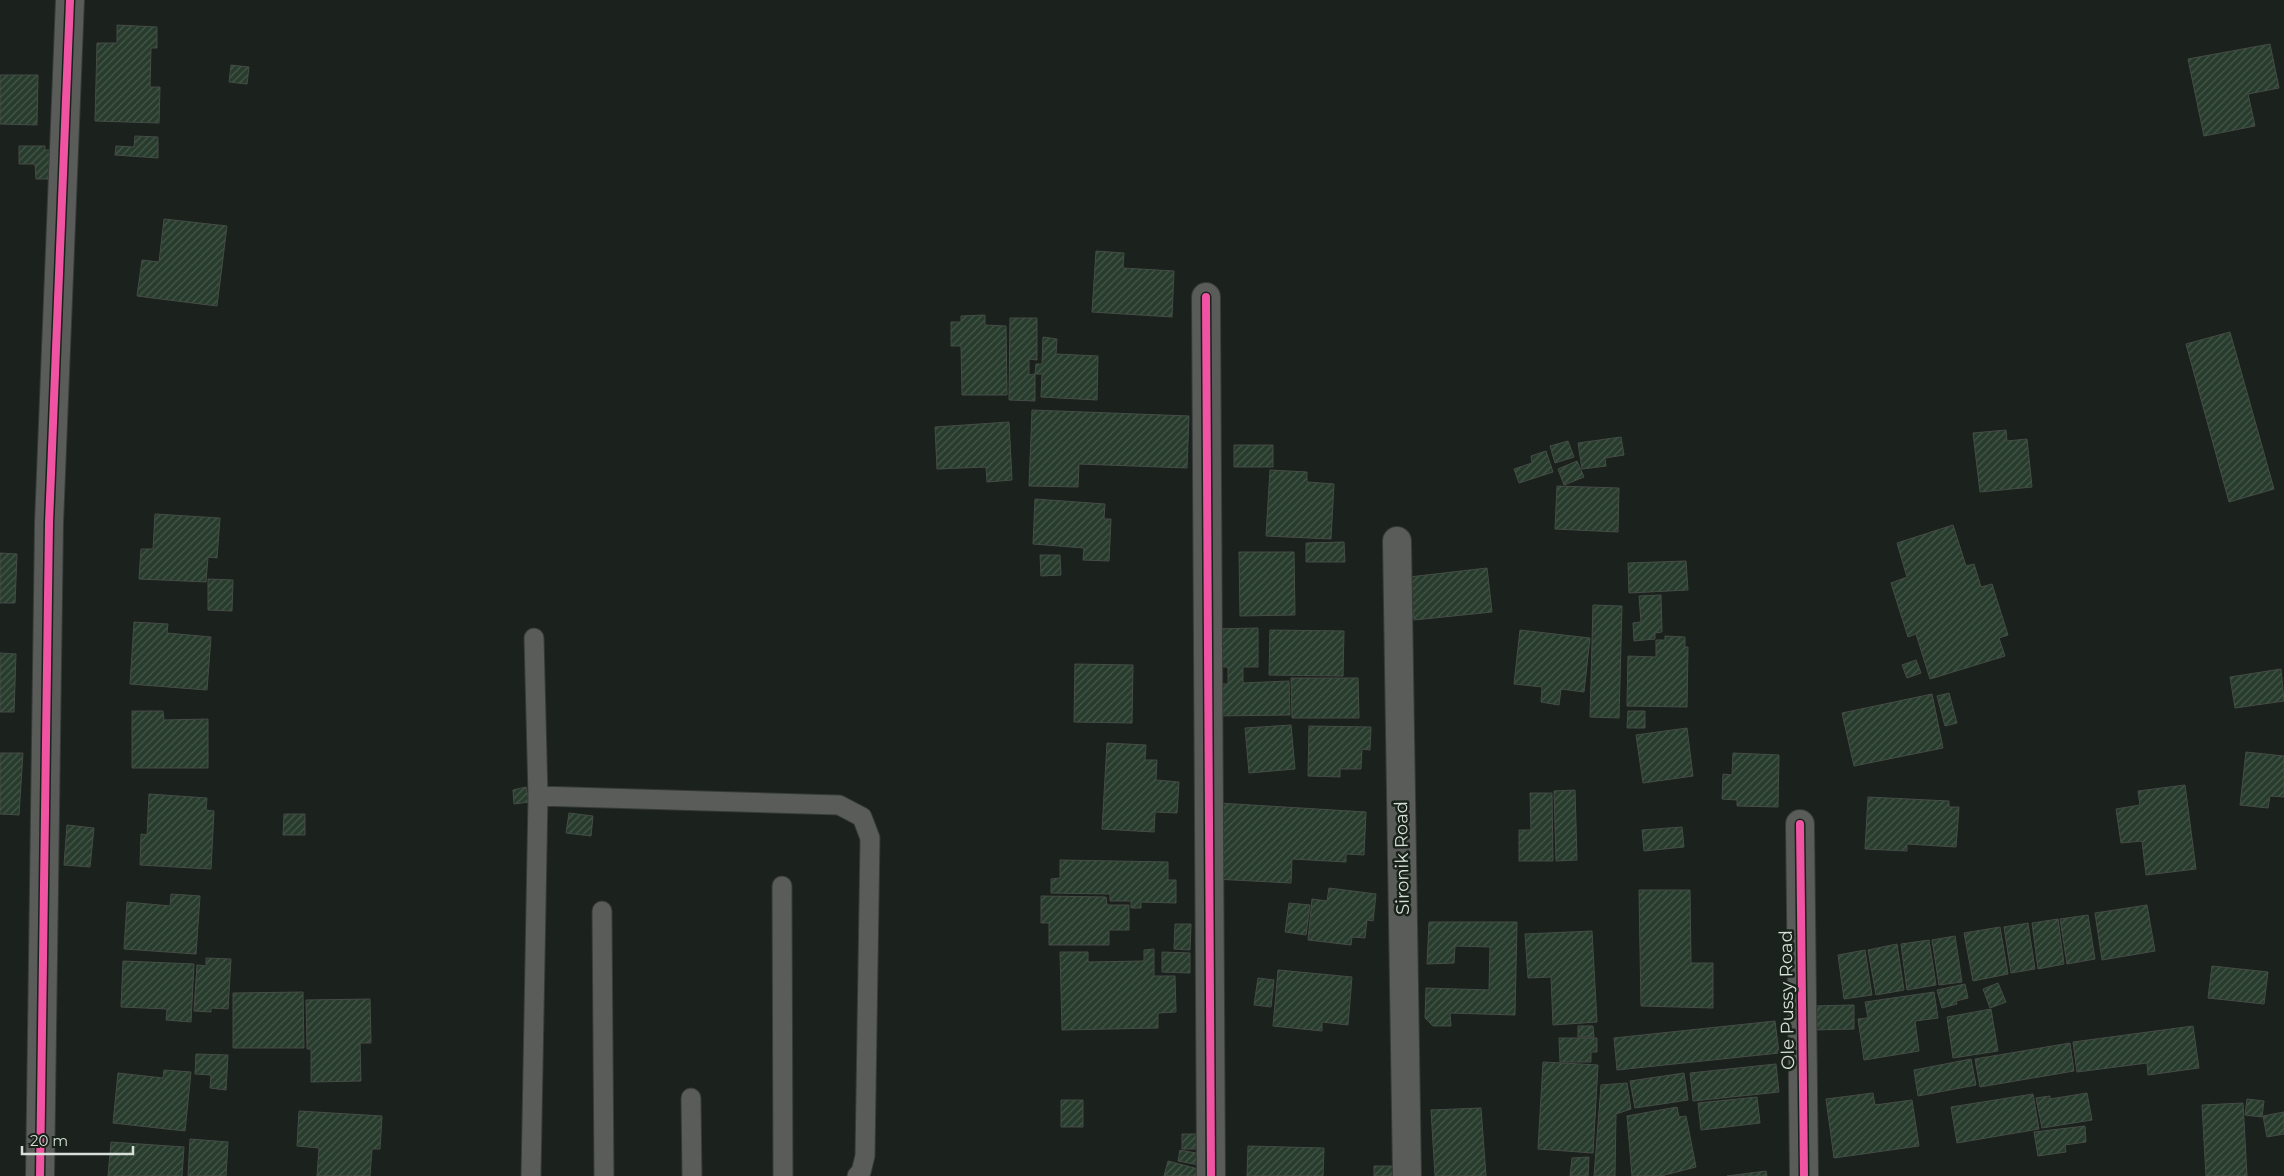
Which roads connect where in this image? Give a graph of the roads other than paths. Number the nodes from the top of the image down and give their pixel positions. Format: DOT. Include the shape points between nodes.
graph roads {
  1 [pos="70,0"];
  2 [pos="1206,296"];
  3 [pos="1397,541"];
  4 [pos="534,638"];
  5 [pos="538,796"];
  6 [pos="1800,824"];
  7 [pos="782,886"];
  8 [pos="602,911"];
  9 [pos="691,1098"];
  10 [pos="40,1176"];
  11 [pos="531,1176"];
  12 [pos="604,1176"];
  13 [pos="692,1176"];
  14 [pos="783,1176"];
  15 [pos="857,1176"];
  16 [pos="1211,1176"];
  17 [pos="1407,1176"];
  18 [pos="1804,1176"];
  1 -- 10 [label="street" via="49,523"];
  2 -- 16 [label="street"];
  3 -- 17 [label="street, Sironik Road"];
  4 -- 5 [label="lane"];
  5 -- 11 [label="lane"];
  5 -- 15 [label="lane" via="839,805 862,817 870,838 865,1156"];
  6 -- 18 [label="street, Ole Pussy Road"];
  7 -- 14 [label="lane"];
  8 -- 12 [label="lane"];
  9 -- 13 [label="lane"];
}
